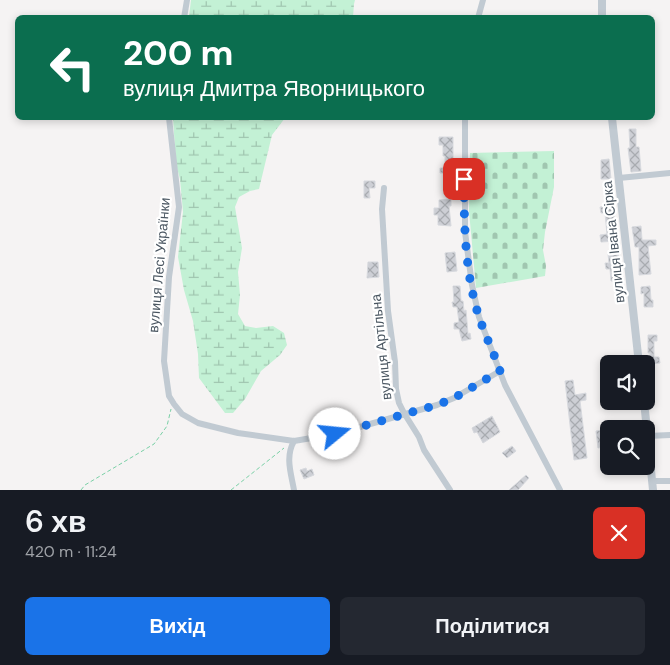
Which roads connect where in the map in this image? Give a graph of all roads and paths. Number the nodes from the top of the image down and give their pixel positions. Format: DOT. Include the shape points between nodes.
graph roads {
  1 [pos="187,0"];
  2 [pos="483,0"];
  3 [pos="602,0"];
  4 [pos="184,15"];
  5 [pos="479,15"];
  6 [pos="602,15"];
  7 [pos="169,120"];
  8 [pos="466,120"];
  9 [pos="612,120"];
  10 [pos="670,172"];
  11 [pos="619,178"];
  12 [pos="384,188"];
  13 [pos="639,355"];
  14 [pos="500,371"];
  15 [pos="169,396"];
  16 [pos="404,413"];
  17 [pos="670,435"];
  18 [pos="655,436"];
  19 [pos="294,441"];
  20 [pos="652,475"];
  21 [pos="653,481"];
  22 [pos="670,481"];
  23 [pos="81,490"];
  24 [pos="232,490"];
  25 [pos="294,490"];
  26 [pos="450,490"];
  27 [pos="560,490"];
  28 [pos="653,490"];
  1 -- 4 [label="street"];
  2 -- 5 [label="street"];
  3 -- 6 [label="street"];
  7 -- 15 [label="street, вулиця Лесі Українки" via="179,207 165,328 164,361"];
  8 -- 14 [label="street" via="464,232 467,258 479,317"];
  9 -- 11 [label="street, вулиця Івана Сірка"];
  10 -- 11 [label="street"];
  11 -- 13 [label="street, вулиця Івана Сірка"];
  12 -- 16 [label="street, вулиця Артільна" via="382,209 388,310 396,389"];
  14 -- 16 [label="street" via="454,398"];
  14 -- 27 [label="street" via="518,413"];
  15 -- 19 [label="street" via="178,410 198,423"];
  15 -- 23 [label="path" via="169,422 154,444"];
  16 -- 19 [label="street" via="335,434"];
  16 -- 26 [label="street, вулиця Артільна"];
  17 -- 18 [label="street"];
  19 -- 24 [label="path"];
  19 -- 25 [label="street" via="289,461"];
  20 -- 21 [label="street"];
  21 -- 22 [label="street"];
  21 -- 28 [label="street"];
}
